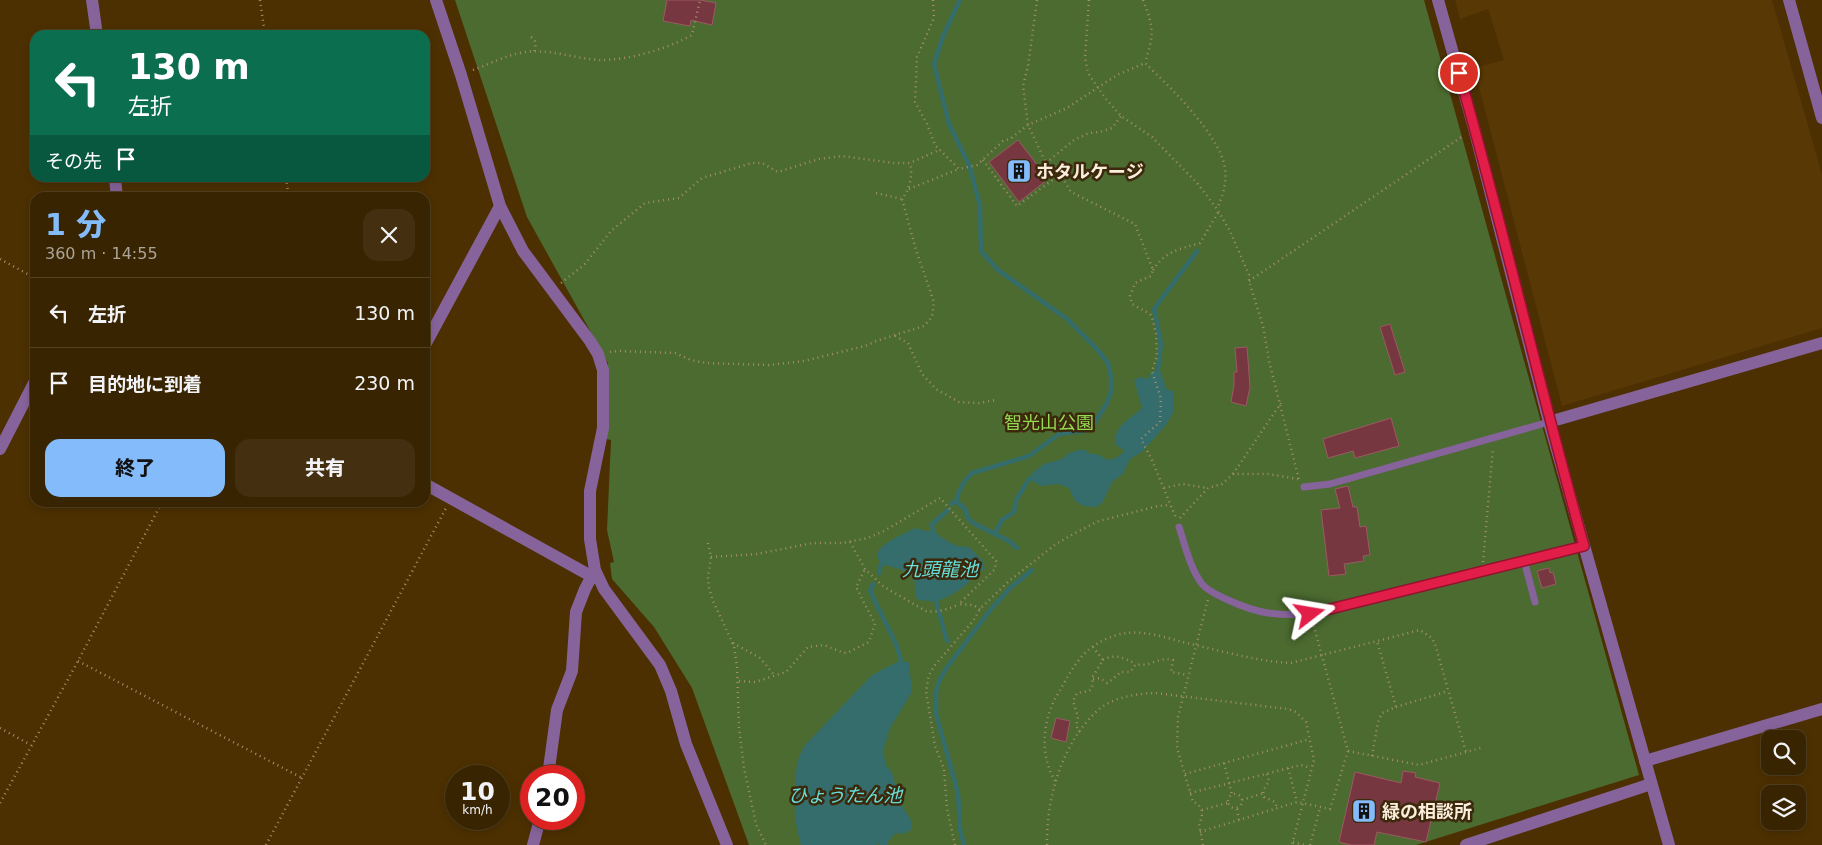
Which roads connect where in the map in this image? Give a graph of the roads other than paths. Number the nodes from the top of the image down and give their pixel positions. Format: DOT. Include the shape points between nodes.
graph roads {
  1 [pos="92,0"];
  2 [pos="436,0"];
  3 [pos="1438,0"];
  4 [pos="1789,0"];
  5 [pos="96,30"];
  6 [pos="1822,118"];
  7 [pos="500,206"];
  8 [pos="430,336"];
  9 [pos="1822,343"];
  10 [pos="30,391"];
  11 [pos="1549,422"];
  12 [pos="0,449"];
  13 [pos="430,487"];
  14 [pos="1304,487"];
  15 [pos="1179,526"];
  16 [pos="1584,546"];
  17 [pos="1524,560"];
  18 [pos="593,573"];
  19 [pos="1535,602"];
  20 [pos="1822,709"];
  21 [pos="1645,761"];
  22 [pos="550,765"];
  23 [pos="1651,784"];
  24 [pos="537,830"];
  25 [pos="533,845"];
  26 [pos="727,845"];
  27 [pos="1466,845"];
  28 [pos="1669,845"];
  1 -- 5 [label="street"];
  2 -- 7 [label="street"];
  3 -- 11 [label="street"];
  4 -- 6 [label="street"];
  7 -- 8 [label="street"];
  7 -- 18 [label="street" via="523,251 598,354 603,370 603,428 590,491"];
  9 -- 11 [label="street"];
  10 -- 12 [label="street"];
  11 -- 14 [label="lane" via="1330,484"];
  11 -- 16 [label="street"];
  13 -- 18 [label="street"];
  15 -- 17 [label="lane" via="1193,566 1209,592 1263,613 1310,614"];
  16 -- 17 [label="lane"];
  16 -- 21 [label="street"];
  17 -- 19 [label="lane"];
  18 -- 22 [label="street" via="576,612 572,671 557,710"];
  18 -- 26 [label="street" via="660,665 686,744"];
  20 -- 21 [label="street"];
  21 -- 23 [label="street"];
  23 -- 27 [label="street"];
  23 -- 28 [label="street"];
  24 -- 25 [label="street"];
}
